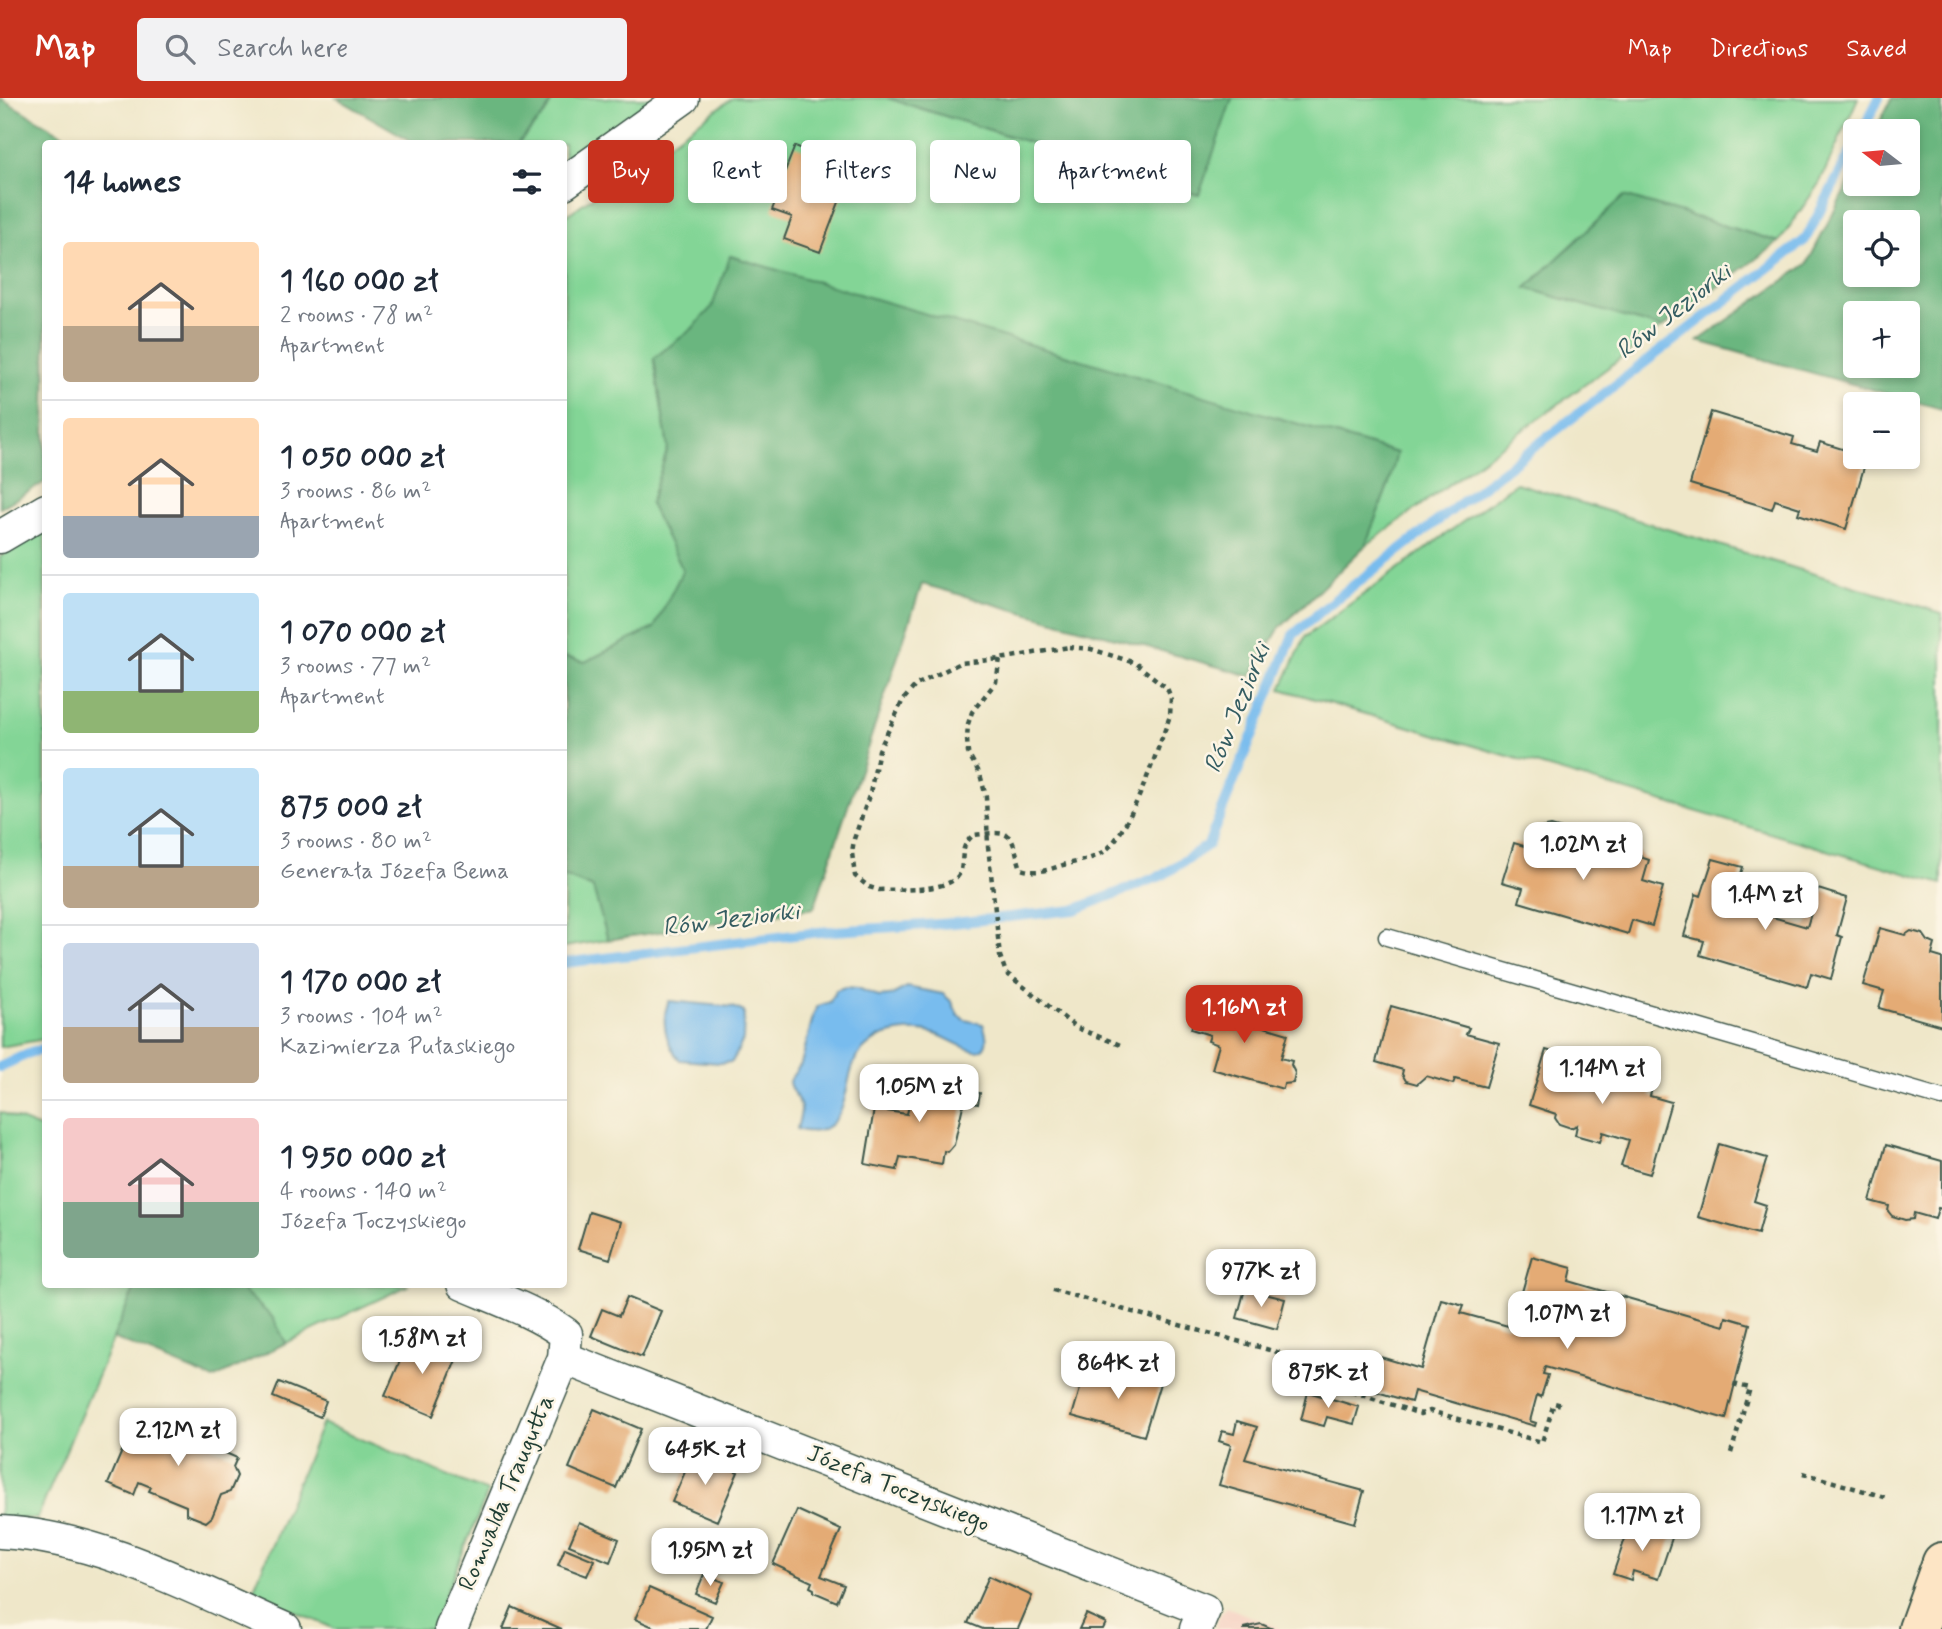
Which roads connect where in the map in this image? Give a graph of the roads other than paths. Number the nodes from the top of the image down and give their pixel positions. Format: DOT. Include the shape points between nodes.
graph roads {
  1 [pos="683,98"];
  2 [pos="567,181"];
  3 [pos="42,512"];
  4 [pos="0,537"];
  5 [pos="1387,937"];
  6 [pos="1942,1098"];
  7 [pos="473,1288"];
  8 [pos="564,1358"];
  9 [pos="0,1532"];
  10 [pos="1942,1562"];
  11 [pos="1200,1620"];
  12 [pos="285,1629"];
  13 [pos="451,1629"];
  14 [pos="1918,1629"];
  1 -- 2 [label="street"];
  3 -- 4 [label="street"];
  5 -- 6 [label="lane"];
  7 -- 8 [label="street" via="560,1329 566,1335"];
  8 -- 11 [label="street, Józefa Toczyskiego"];
  8 -- 13 [label="street, Romualda Traugutta"];
  9 -- 12 [label="street" via="59,1539 125,1559"];
  10 -- 14 [label="main road"];
}
